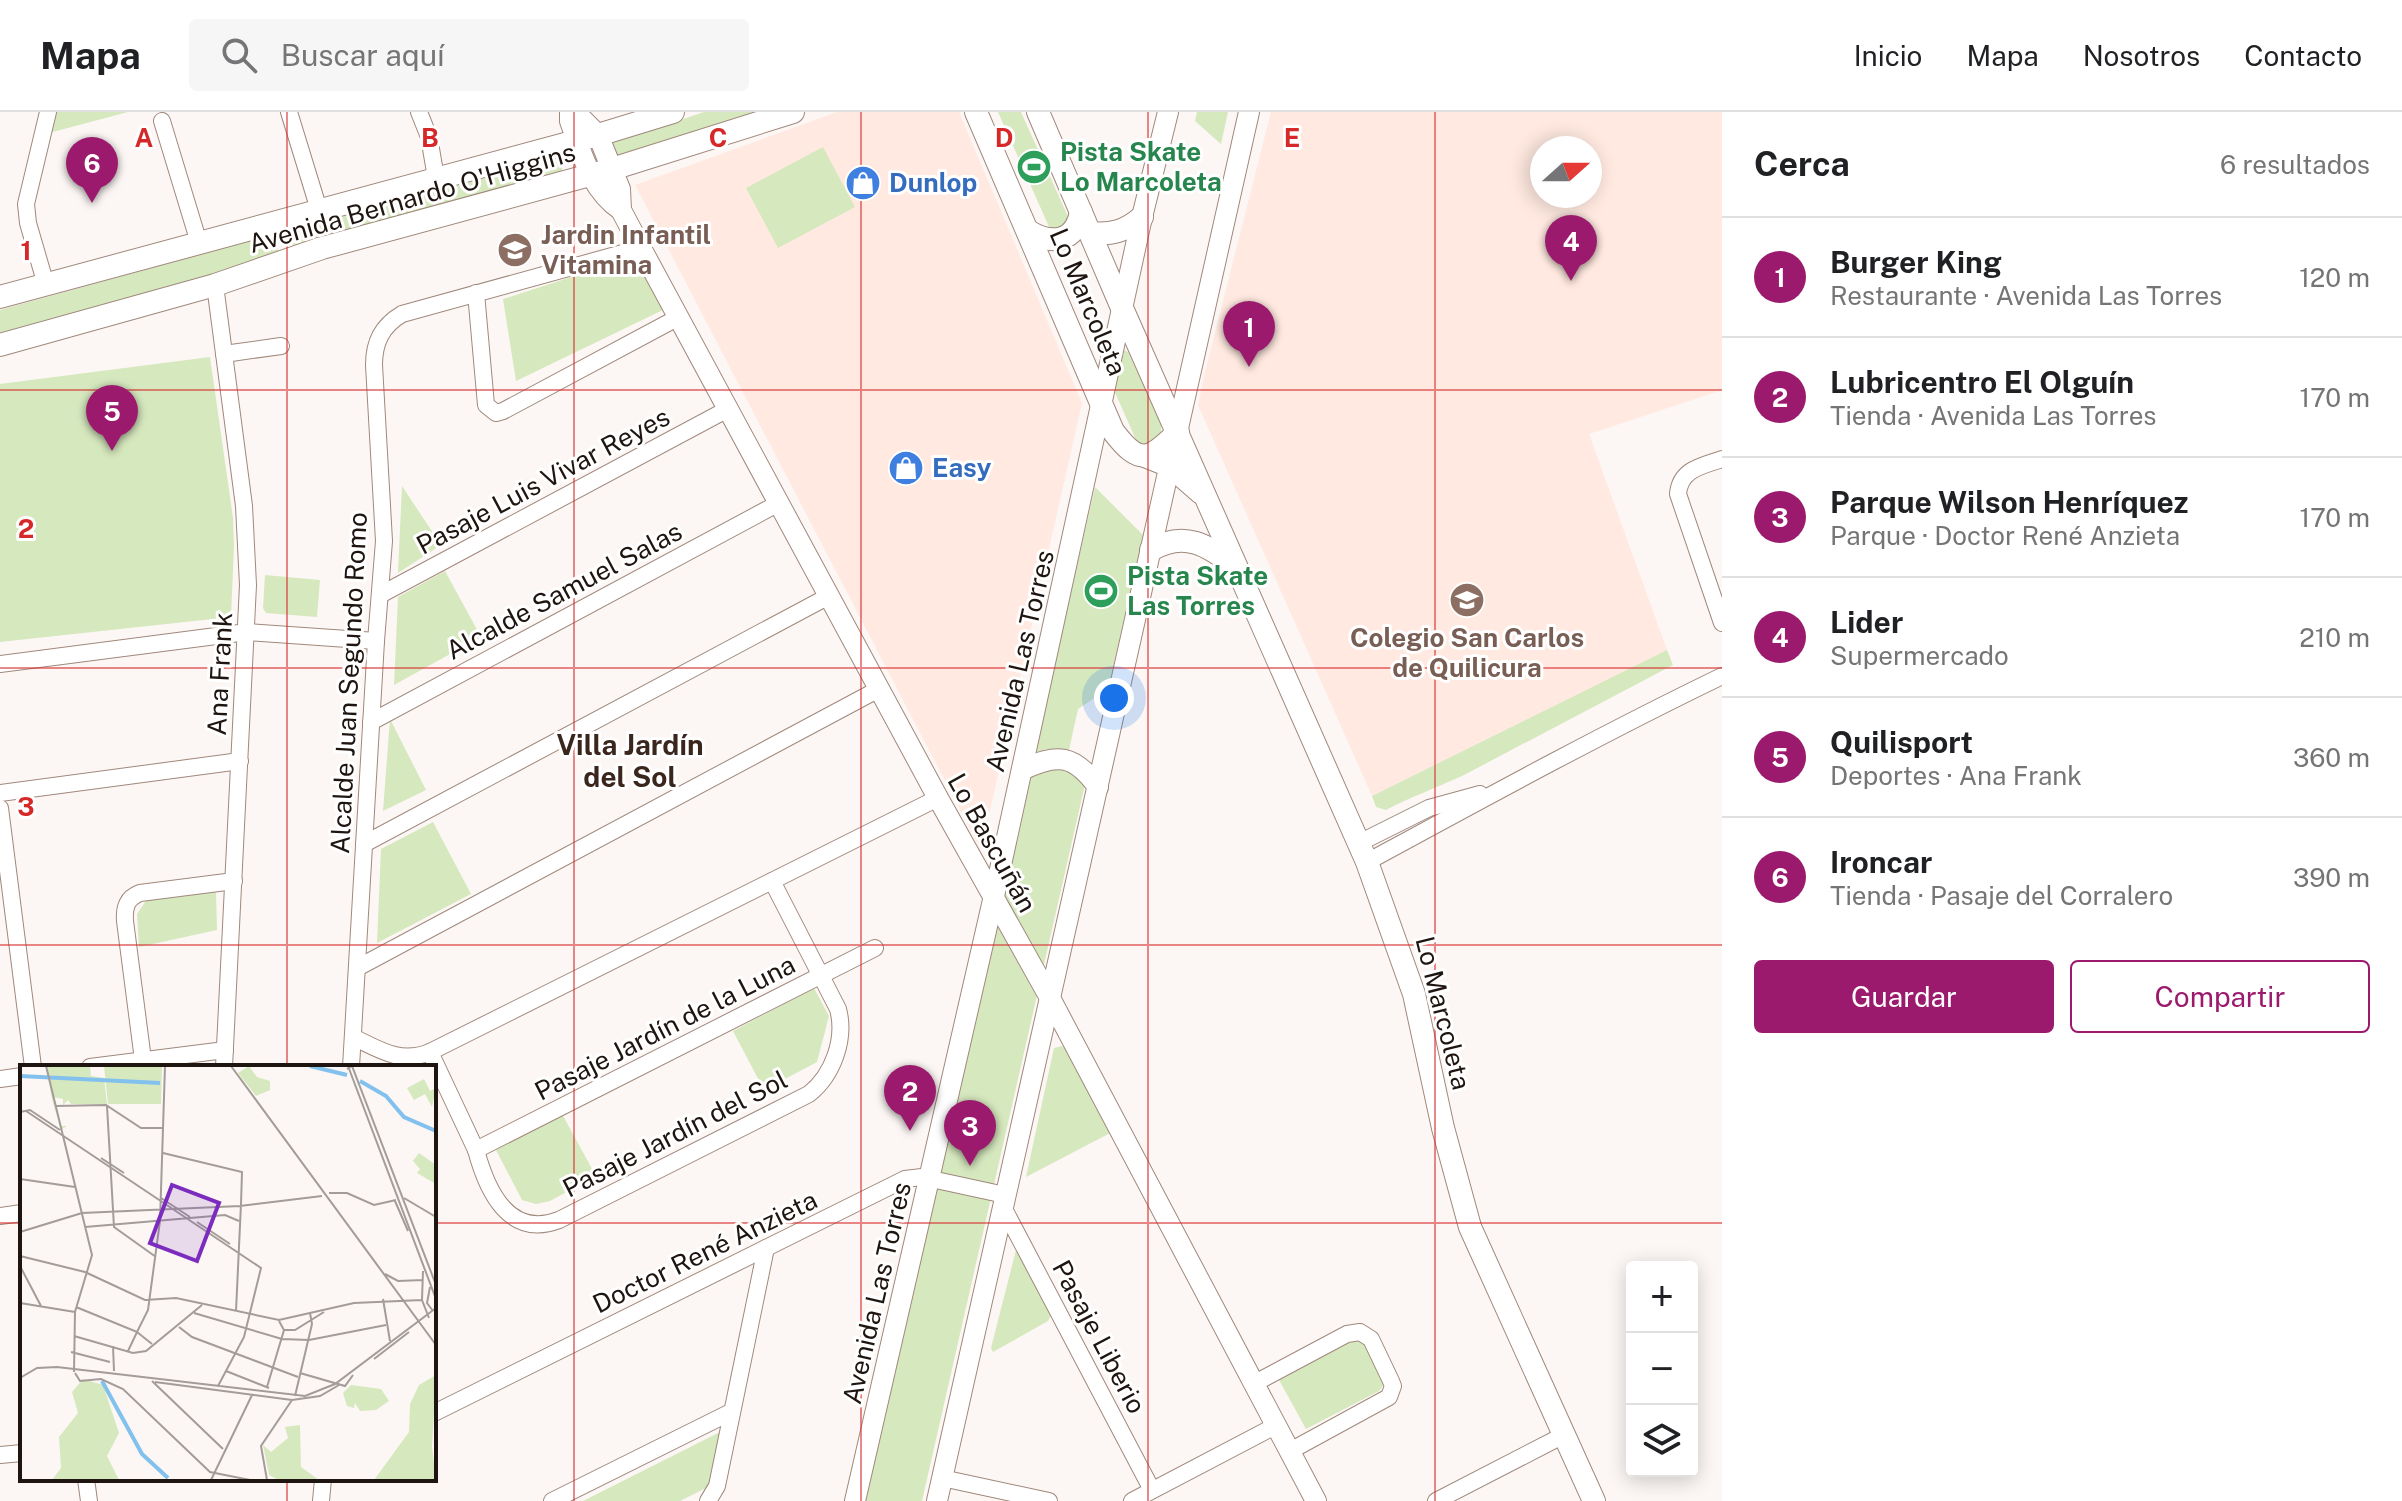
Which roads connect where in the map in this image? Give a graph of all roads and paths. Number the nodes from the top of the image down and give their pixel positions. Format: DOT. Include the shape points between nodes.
graph roads {
  1 [pos="48,112"];
  2 [pos="289,112"];
  3 [pos="419,112"];
  4 [pos="572,112"];
  5 [pos="673,112"];
  6 [pos="793,112"];
  7 [pos="976,112"];
  8 [pos="1038,112"];
  9 [pos="1168,112"];
  10 [pos="1249,112"];
  11 [pos="162,121"];
  12 [pos="588,138"];
  13 [pos="601,172"];
  14 [pos="436,178"];
  15 [pos="319,210"];
  16 [pos="1081,212"];
  17 [pos="1142,217"];
  18 [pos="1028,231"];
  19 [pos="1090,233"];
  20 [pos="199,243"];
  21 [pos="641,248"];
  22 [pos="46,285"];
  23 [pos="215,285"];
  24 [pos="476,293"];
  25 [pos="0,297"];
  26 [pos="1122,308"];
  27 [pos="679,317"];
  28 [pos="0,345"];
  29 [pos="281,346"];
  30 [pos="224,354"];
  31 [pos="1101,406"];
  32 [pos="728,409"];
  33 [pos="1178,432"];
  34 [pos="1145,456"];
  35 [pos="1722,459"];
  36 [pos="1170,466"];
  37 [pos="1208,499"];
  38 [pos="779,503"];
  39 [pos="1151,550"];
  40 [pos="1239,569"];
  41 [pos="380,595"];
  42 [pos="829,596"];
  43 [pos="1722,623"];
  44 [pos="247,632"];
  45 [pos="376,641"];
  46 [pos="0,664"];
  47 [pos="1722,676"];
  48 [pos="879,689"];
  49 [pos="371,722"];
  50 [pos="240,761"];
  51 [pos="1022,770"];
  52 [pos="1098,787"];
  53 [pos="0,793"];
  54 [pos="938,798"];
  55 [pos="0,808"];
  56 [pos="364,844"];
  57 [pos="1363,852"];
  58 [pos="234,881"];
  59 [pos="772,881"];
  60 [pos="993,900"];
  61 [pos="18,946"];
  62 [pos="0,948"];
  63 [pos="875,948"];
  64 [pos="357,968"];
  65 [pos="821,976"];
  66 [pos="1050,998"];
  67 [pos="353,1037"];
  68 [pos="430,1052"];
  69 [pos="224,1058"];
  70 [pos="143,1060"];
  71 [pos="33,1065"];
  72 [pos="105,1065"];
  73 [pos="351,1065"];
  74 [pos="20,1076"];
  75 [pos="0,1079"];
  76 [pos="476,1150"];
  77 [pos="930,1178"];
  78 [pos="1004,1201"];
  79 [pos="20,1213"];
  80 [pos="0,1216"];
  81 [pos="766,1248"];
  82 [pos="1255,1383"];
  83 [pos="436,1412"];
  84 [pos="731,1412"];
  85 [pos="1277,1425"];
  86 [pos="1564,1435"];
  87 [pos="1290,1451"];
  88 [pos="20,1453"];
  89 [pos="0,1455"];
  90 [pos="942,1478"];
  91 [pos="86,1481"];
  92 [pos="323,1481"];
  93 [pos="1152,1490"];
  94 [pos="89,1501"];
  95 [pos="321,1501"];
  96 [pos="552,1501"];
  97 [pos="708,1501"];
  98 [pos="855,1501"];
  99 [pos="937,1501"];
  100 [pos="1049,1501"];
  101 [pos="1132,1501"];
  102 [pos="1316,1501"];
  103 [pos="1436,1501"];
  104 [pos="1594,1501"];
  1 -- 22 [label="street" via="26,204"];
  2 -- 15 [label="street"];
  3 -- 14 [label="street"];
  4 -- 12 [label="street, Lo Bascuñán" via="570,121"];
  5 -- 12 [label="main road, Avenida Bernardo O'Higgins"];
  6 -- 13 [label="main road, Avenida Bernardo O'Higgins"];
  7 -- 18 [label="main road, Lo Marcoleta"];
  8 -- 16 [label="main road, Lo Marcoleta"];
  9 -- 17 [label="street, Avenida Las Torres"];
  10 -- 33 [label="street"];
  11 -- 20 [label="street"];
  12 -- 13 [label="street, Lo Bascuñán"];
  12 -- 14 [label="main road, Avenida Bernardo O'Higgins"];
  13 -- 21 [label="street, Lo Bascuñán" via="602,194 621,210"];
  13 -- 23 [label="main road, Avenida Bernardo O'Higgins" via="322,248"];
  14 -- 15 [label="main road, Avenida Bernardo O'Higgins"];
  15 -- 20 [label="main road, Avenida Bernardo O'Higgins"];
  16 -- 18 [label="main road" via="1073,231 1056,240"];
  16 -- 19 [label="main road, Lo Marcoleta"];
  17 -- 19 [label="main road" via="1117,233"];
  17 -- 26 [label="street, Avenida Las Torres"];
  18 -- 31 [label="main road, Lo Marcoleta"];
  19 -- 26 [label="main road, Lo Marcoleta"];
  20 -- 22 [label="main road, Avenida Bernardo O'Higgins"];
  21 -- 24 [label="street"];
  21 -- 27 [label="street, Lo Bascuñán"];
  22 -- 25 [label="main road, Avenida Bernardo O'Higgins"];
  23 -- 28 [label="main road, Avenida Bernardo O'Higgins"];
  23 -- 30 [label="street, Ana Frank"];
  24 -- 27 [label="street" via="486,405 492,411 503,411"];
  24 -- 41 [label="street, Alcalde Juan Segundo Romo" via="402,314 381,334 374,354 384,518"];
  26 -- 31 [label="street, Avenida Las Torres"];
  26 -- 33 [label="main road, Lo Marcoleta"];
  27 -- 32 [label="street, Lo Bascuñán"];
  29 -- 30 [label="street"];
  30 -- 44 [label="street, Ana Frank" via="246,527"];
  31 -- 34 [label="main road, Lo Marcoleta" via="1125,446"];
  31 -- 51 [label="street, Avenida Las Torres"];
  32 -- 38 [label="street, Lo Bascuñán"];
  32 -- 41 [label="street, Pasaje Luis Vivar Reyes"];
  33 -- 34 [label="main road"];
  33 -- 36 [label="street"];
  33 -- 37 [label="main road, Lo Marcoleta"];
  34 -- 36 [label="main road, Lo Marcoleta"];
  35 -- 43 [label="street" via="1688,471 1680,482 1679,500"];
  36 -- 37 [label="main road, Lo Marcoleta"];
  36 -- 39 [label="street"];
  37 -- 40 [label="main road, Lo Marcoleta"];
  38 -- 42 [label="street, Lo Bascuñán"];
  38 -- 49 [label="street, Alcalde Samuel Salas"];
  39 -- 40 [label="main road" via="1182,539 1215,550"];
  39 -- 52 [label="street"];
  40 -- 57 [label="main road, Lo Marcoleta"];
  41 -- 45 [label="street, Alcalde Juan Segundo Romo"];
  42 -- 48 [label="street, Lo Bascuñán"];
  42 -- 56 [label="street"];
  44 -- 45 [label="street"];
  44 -- 46 [label="street"];
  44 -- 50 [label="street, Ana Frank"];
  45 -- 49 [label="street, Alcalde Juan Segundo Romo"];
  47 -- 57 [label="street"];
  48 -- 54 [label="street, Lo Bascuñán"];
  48 -- 64 [label="street"];
  49 -- 56 [label="street, Alcalde Juan Segundo Romo"];
  50 -- 53 [label="street"];
  50 -- 58 [label="street, Ana Frank"];
  51 -- 52 [label="street" via="1063,758 1083,769"];
  51 -- 60 [label="street, Avenida Las Torres"];
  52 -- 66 [label="street"];
  54 -- 59 [label="street"];
  54 -- 60 [label="street, Lo Bascuñán"];
  55 -- 61 [label="street"];
  56 -- 64 [label="street, Alcalde Juan Segundo Romo"];
  57 -- 86 [label="main road, Lo Marcoleta" via="1414,994 1470,1227"];
  58 -- 69 [label="street, Ana Frank"];
  58 -- 70 [label="street" via="140,893 125,906"];
  59 -- 65 [label="street, Pasaje Jardín del Sol"];
  59 -- 68 [label="street"];
  60 -- 66 [label="street, Lo Bascuñán"];
  60 -- 77 [label="street, Avenida Las Torres"];
  61 -- 62 [label="street"];
  61 -- 71 [label="street"];
  63 -- 65 [label="street, Pasaje Jardín de la Luna"];
  64 -- 67 [label="street, Alcalde Juan Segundo Romo"];
  65 -- 76 [label="street, Pasaje Jardín de la Luna"];
  65 -- 76 [label="street, Pasaje Jardín del Sol" via="838,1009 840,1032 828,1074 809,1094 543,1225 519,1221 503,1209"];
  66 -- 78 [label="street"];
  66 -- 82 [label="street, Lo Bascuñán"];
  67 -- 68 [label="street" via="396,1057"];
  67 -- 73 [label="street, Alcalde Juan Segundo Romo"];
  68 -- 76 [label="street, Pasaje Jardín del Sol"];
  69 -- 70 [label="street"];
  70 -- 72 [label="street"];
  74 -- 75 [label="street"];
  77 -- 78 [label="street, Doctor René Anzieta"];
  77 -- 81 [label="street, Doctor René Anzieta" via="905,1179"];
  77 -- 98 [label="street, Avenida Las Torres"];
  78 -- 90 [label="street"];
  78 -- 93 [label="street, Pasaje Liberio"];
  79 -- 80 [label="street"];
  81 -- 83 [label="street, Doctor René Anzieta"];
  81 -- 84 [label="street"];
  82 -- 85 [label="street, Lo Bascuñán"];
  82 -- 87 [label="street" via="1347,1334 1360,1332 1371,1339 1393,1386 1389,1397"];
  84 -- 96 [label="street"];
  84 -- 97 [label="street" via="717,1486"];
  85 -- 87 [label="street, Lo Bascuñán"];
  85 -- 93 [label="street"];
  86 -- 103 [label="street"];
  86 -- 104 [label="main road, Lo Marcoleta"];
  87 -- 102 [label="street, Lo Bascuñán"];
  88 -- 89 [label="street"];
  90 -- 99 [label="street"];
  90 -- 100 [label="street"];
  91 -- 94 [label="street"];
  92 -- 95 [label="street"];
  93 -- 101 [label="street"];
}
